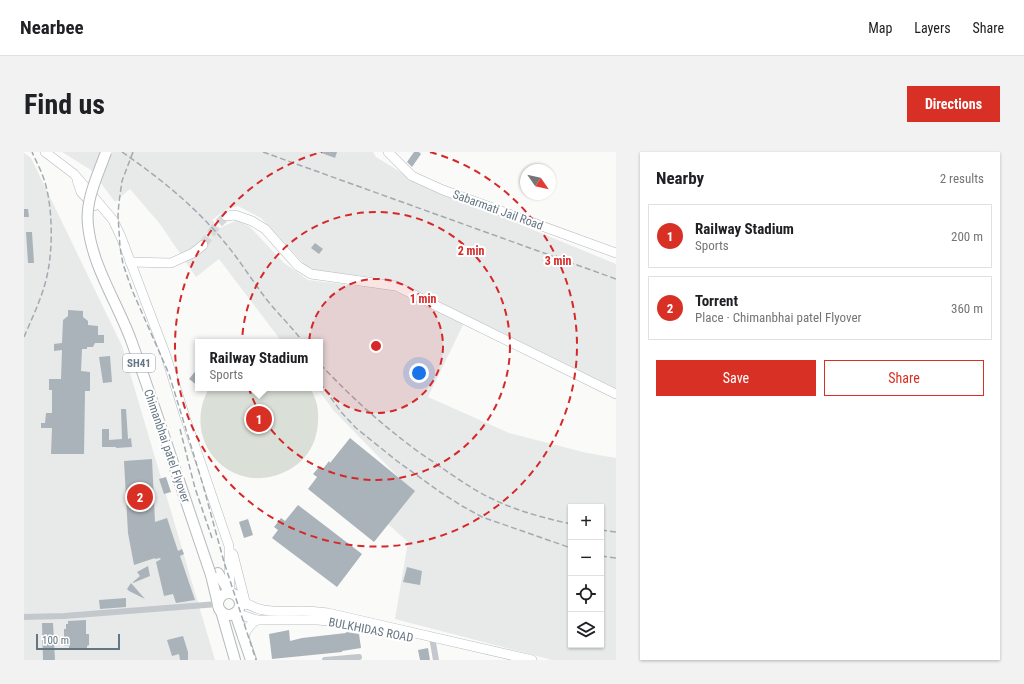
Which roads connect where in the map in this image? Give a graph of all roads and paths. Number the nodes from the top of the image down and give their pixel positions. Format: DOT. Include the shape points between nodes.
graph roads {
  1 [pos="45,152"];
  2 [pos="106,152"];
  3 [pos="111,152"];
  4 [pos="388,152"];
  5 [pos="226,216"];
  6 [pos="203,245"];
  7 [pos="616,253"];
  8 [pos="130,262"];
  9 [pos="616,394"];
  10 [pos="229,546"];
  11 [pos="215,574"];
  12 [pos="234,595"];
  13 [pos="246,605"];
  14 [pos="219,608"];
  15 [pos="236,613"];
  16 [pos="24,617"];
  17 [pos="257,620"];
  18 [pos="244,638"];
  19 [pos="433,640"];
  20 [pos="358,657"];
  21 [pos="234,658"];
  22 [pos="251,660"];
  23 [pos="325,660"];
  24 [pos="436,660"];
  25 [pos="505,660"];
  26 [pos="532,660"];
  1 -- 8 [label="main road" via="74,174 81,192 102,215 113,220"];
  2 -- 11 [label="main road, Chimanbhai patel Flyover / SH41, bridge" via="89,200 88,224 91,244 130,339"];
  3 -- 11 [label="main road, Chimanbhai patel Flyover / SH41" via="96,196 93,223 96,243 135,337"];
  4 -- 7 [label="main road, Sabarmati Jail Road" via="412,176 443,190"];
  5 -- 9 [label="main road" via="235,215 264,229 298,266 311,274 396,286"];
  6 -- 8 [label="main road" via="193,253 171,263"];
  8 -- 10 [label="main road" via="164,353"];
  10 -- 12 [label="main road"];
  10 -- 13 [label="main road"];
  11 -- 12 [label="main road, Chimanbhai patel Flyover"];
  11 -- 14 [label="main road, Chimanbhai patel Flyover"];
  12 -- 13 [label="main road"];
  12 -- 14 [label="main road" via="222,596"];
  12 -- 15 [label="main road" via="240,606"];
  13 -- 19 [label="main road" via="273,612 328,613"];
  14 -- 15 [label="main road" via="228,615"];
  14 -- 16 [label="street"];
  14 -- 21 [label="main road, Chimanbhai patel Flyover"];
  15 -- 17 [label="main road, BULKHIDAS ROAD"];
  15 -- 18 [label="main road"];
  17 -- 18 [label="main road" via="250,625"];
  17 -- 19 [label="main road, BULKHIDAS ROAD" via="338,621"];
  18 -- 22 [label="main road"];
  19 -- 24 [label="street"];
  19 -- 25 [label="main road, BULKHIDAS ROAD"];
  19 -- 26 [label="main road"];
  20 -- 23 [label="street"];
}
